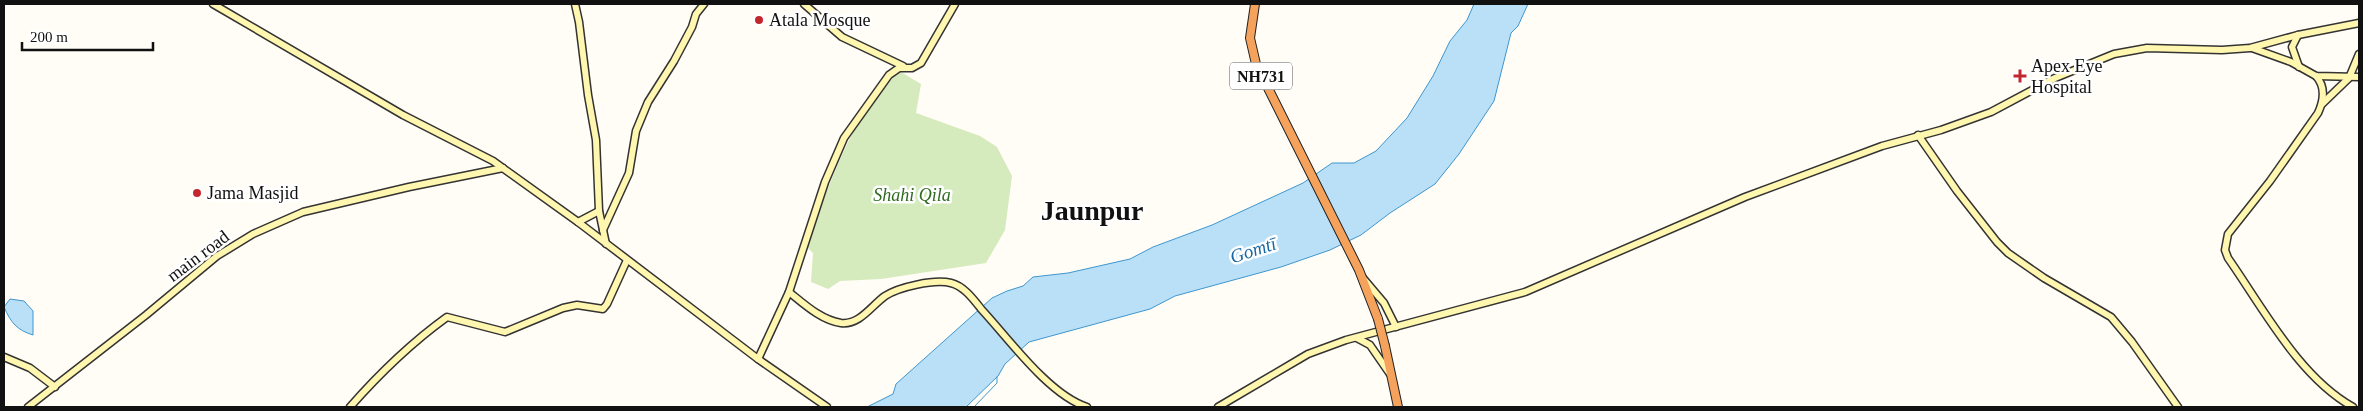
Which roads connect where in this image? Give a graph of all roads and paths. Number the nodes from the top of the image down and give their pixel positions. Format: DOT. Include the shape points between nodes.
graph roads {
  1 [pos="213,4"];
  2 [pos="575,4"];
  3 [pos="704,4"];
  4 [pos="804,4"];
  5 [pos="955,4"];
  6 [pos="1255,4"];
  7 [pos="2359,23"];
  8 [pos="2298,36"];
  9 [pos="2250,48"];
  10 [pos="2359,54"];
  11 [pos="904,67"];
  12 [pos="2299,67"];
  13 [pos="2316,76"];
  14 [pos="2359,77"];
  15 [pos="2349,78"];
  16 [pos="2322,104"];
  17 [pos="1918,135"];
  18 [pos="503,168"];
  19 [pos="599,211"];
  20 [pos="578,222"];
  21 [pos="603,230"];
  22 [pos="606,244"];
  23 [pos="627,260"];
  24 [pos="1360,273"];
  25 [pos="788,292"];
  26 [pos="1396,327"];
  27 [pos="1357,338"];
  28 [pos="4,357"];
  29 [pos="758,358"];
  30 [pos="1390,374"];
  31 [pos="55,387"];
  32 [pos="28,407"];
  33 [pos="350,407"];
  34 [pos="827,407"];
  35 [pos="1087,407"];
  36 [pos="1218,407"];
  37 [pos="1398,407"];
  38 [pos="2178,407"];
  39 [pos="2353,407"];
  1 -- 18 [label="main road" via="403,115"];
  2 -- 19 [label="main road" via="596,140"];
  3 -- 21 [label="main road" via="648,102 636,131 629,173"];
  4 -- 11 [label="main road" via="842,38"];
  5 -- 11 [label="main road" via="920,63 912,68"];
  6 -- 24 [label="highway, NH731" via="1250,38 1256,64"];
  7 -- 8 [label="main road"];
  8 -- 9 [label="main road"];
  8 -- 12 [label="main road" via="2292,47"];
  9 -- 12 [label="main road"];
  9 -- 17 [label="main road" via="2122,51 2054,78 1991,112"];
  10 -- 15 [label="main road"];
  11 -- 25 [label="main road" via="882,83 844,138 825,182"];
  12 -- 13 [label="main road"];
  13 -- 15 [label="main road"];
  13 -- 16 [label="main road" via="2322,86"];
  14 -- 15 [label="main road"];
  15 -- 16 [label="main road"];
  16 -- 39 [label="main road" via="2270,181 2232,227 2225,241 2225,250 2296,358 2322,386"];
  17 -- 26 [label="main road" via="1745,197 1525,292"];
  17 -- 38 [label="main road" via="1997,242 2037,274 2111,317"];
  18 -- 20 [label="main road"];
  18 -- 31 [label="main road, main road" via="304,212 277,222 217,256"];
  19 -- 20 [label="main road"];
  19 -- 21 [label="main road"];
  20 -- 22 [label="main road"];
  21 -- 22 [label="main road"];
  22 -- 23 [label="main road"];
  23 -- 29 [label="main road"];
  23 -- 33 [label="main road" via="603,309 577,305 563,308 505,332 447,317 377,375"];
  24 -- 26 [label="main road" via="1384,303"];
  24 -- 30 [label="highway, NH731, bridge" via="1378,319"];
  25 -- 29 [label="main road"];
  25 -- 35 [label="main road" via="821,316 842,323 862,317 895,291 919,285 952,283 960,287 1070,401"];
  26 -- 27 [label="main road"];
  27 -- 30 [label="main road" via="1370,344"];
  27 -- 36 [label="main road" via="1308,354"];
  28 -- 31 [label="main road" via="30,368"];
  29 -- 34 [label="main road"];
  30 -- 37 [label="highway, NH731"];
  31 -- 32 [label="main road, main road"];
}
